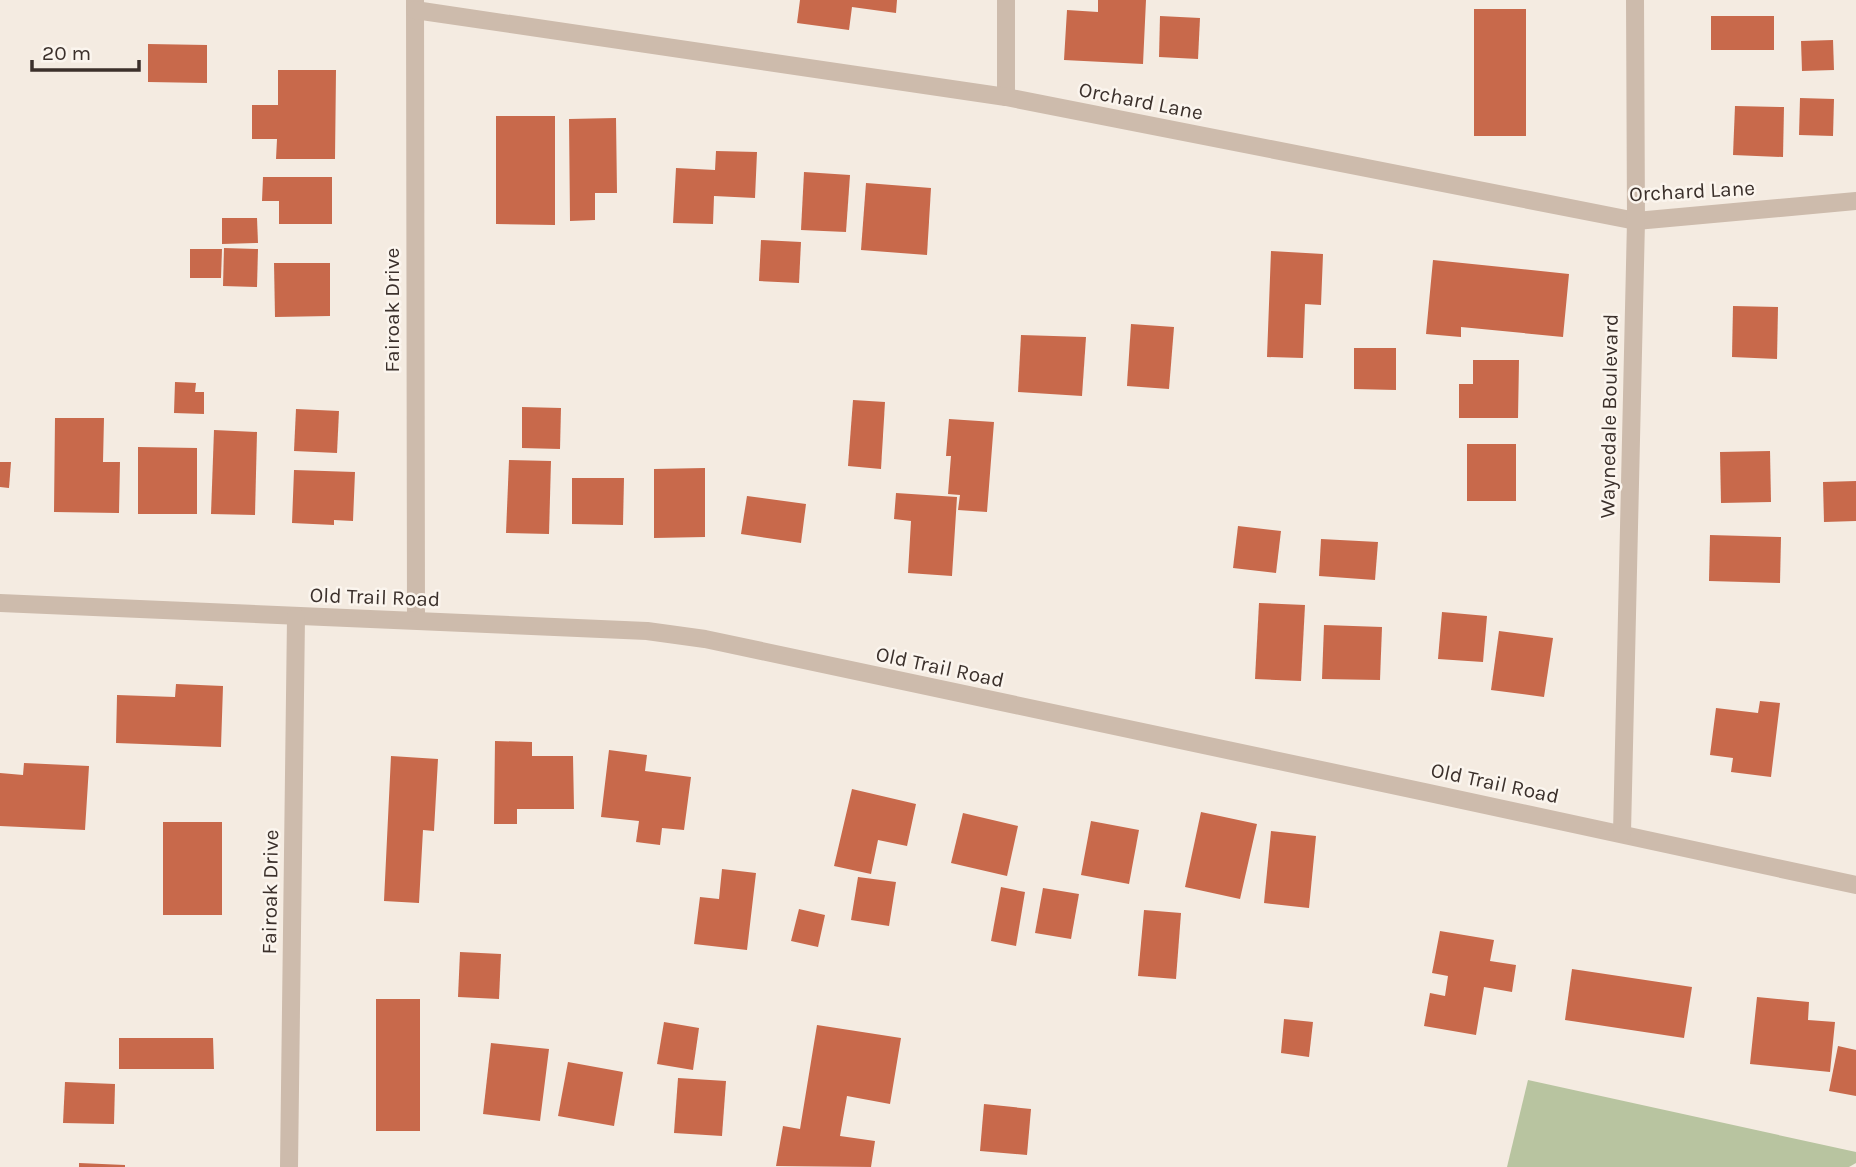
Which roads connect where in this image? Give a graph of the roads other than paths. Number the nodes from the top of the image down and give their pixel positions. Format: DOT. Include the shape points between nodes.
graph roads {
  1 [pos="1006,0"];
  2 [pos="1634,0"];
  3 [pos="415,5"];
  4 [pos="1006,97"];
  5 [pos="1856,201"];
  6 [pos="1636,221"];
  7 [pos="0,603"];
  8 [pos="296,617"];
  9 [pos="415,620"];
  10 [pos="1622,833"];
  11 [pos="1856,885"];
  12 [pos="289,1167"];
  1 -- 4 [label="street"];
  2 -- 6 [label="street, Waynedale Boulevard"];
  3 -- 4 [label="street, Orchard Lane"];
  3 -- 9 [label="street, Fairoak Drive"];
  4 -- 6 [label="street, Orchard Lane"];
  5 -- 6 [label="street, Orchard Lane"];
  6 -- 10 [label="street, Waynedale Boulevard"];
  7 -- 8 [label="street, Old Trail Road"];
  8 -- 9 [label="street, Old Trail Road"];
  8 -- 12 [label="street, Fairoak Drive"];
  9 -- 10 [label="street, Old Trail Road" via="647,631 705,639"];
  10 -- 11 [label="street, Old Trail Road"];
}
